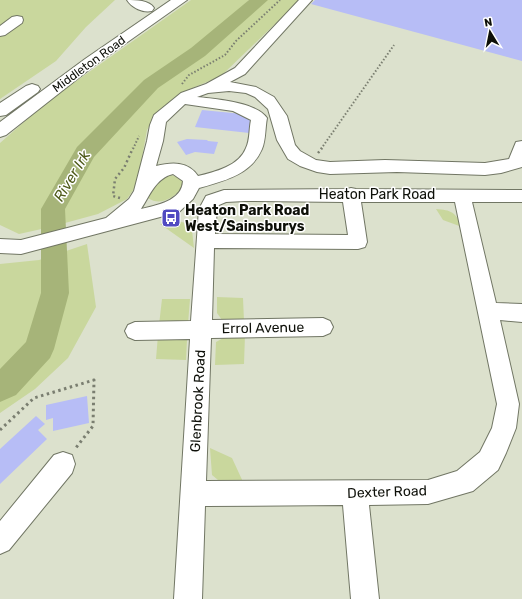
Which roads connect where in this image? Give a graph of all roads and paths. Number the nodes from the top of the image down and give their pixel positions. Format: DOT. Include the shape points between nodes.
graph roads {
  1 [pos="133,0"];
  2 [pos="180,0"];
  3 [pos="306,0"];
  4 [pos="157,7"];
  5 [pos="17,20"];
  6 [pos="16,37"];
  7 [pos="394,45"];
  8 [pos="210,87"];
  9 [pos="181,99"];
  10 [pos="0,111"];
  11 [pos="0,132"];
  12 [pos="155,142"];
  13 [pos="522,146"];
  14 [pos="312,165"];
  15 [pos="176,168"];
  16 [pos="192,184"];
  17 [pos="351,194"];
  18 [pos="462,195"];
  19 [pos="140,196"];
  20 [pos="522,196"];
  21 [pos="210,204"];
  22 [pos="161,210"];
  23 [pos="111,224"];
  24 [pos="205,241"];
  25 [pos="0,246"];
  26 [pos="488,311"];
  27 [pos="522,313"];
  28 [pos="323,326"];
  29 [pos="202,329"];
  30 [pos="135,331"];
  31 [pos="0,430"];
  32 [pos="63,464"];
  33 [pos="355,493"];
  34 [pos="193,494"];
  35 [pos="0,541"];
  36 [pos="188,599"];
  37 [pos="365,599"];
  1 -- 4 [label="street" via="138,4"];
  2 -- 4 [label="highway, Middleton Road"];
  3 -- 8 [label="street" via="240,71"];
  4 -- 10 [label="highway, Middleton Road"];
  4 -- 11 [label="highway, Middleton Road"];
  5 -- 6 [label="street" via="0,32"];
  7 -- 14 [label="path" via="316,155"];
  8 -- 9 [label="street"];
  8 -- 14 [label="street" via="228,86 264,95 277,110 284,128 283,137 286,145 297,157"];
  9 -- 12 [label="street" via="159,121"];
  9 -- 16 [label="street" via="237,107 258,118 254,148 245,163 232,172"];
  12 -- 15 [label="street"];
  12 -- 19 [label="street"];
  13 -- 14 [label="street" via="516,163 506,168 333,168"];
  15 -- 16 [label="street" via="191,178"];
  15 -- 19 [label="street" via="160,171 150,180"];
  16 -- 22 [label="street" via="186,197 174,207"];
  17 -- 18 [label="street, Heaton Park Road"];
  17 -- 21 [label="street, Heaton Park Road" via="245,194 219,197"];
  17 -- 24 [label="street" via="358,242"];
  18 -- 20 [label="street, Heaton Park Road"];
  18 -- 26 [label="street, Dexter Road"];
  19 -- 22 [label="street" via="146,209"];
  19 -- 23 [label="street"];
  21 -- 24 [label="street, Glenbrook Road"];
  22 -- 23 [label="street"];
  23 -- 25 [label="street" via="21,247"];
  24 -- 29 [label="street, Glenbrook Road"];
  26 -- 27 [label="street"];
  26 -- 33 [label="street, Dexter Road" via="508,404 504,428 489,461 464,482 428,492"];
  28 -- 29 [label="street, Errol Avenue"];
  29 -- 30 [label="street, Errol Avenue"];
  29 -- 34 [label="street, Glenbrook Road"];
  31 -- 32 [label="path" via="34,398 94,380 93,426"];
  32 -- 35 [label="street"];
  33 -- 34 [label="street, Dexter Road"];
  33 -- 37 [label="street"];
  34 -- 36 [label="street, Glenbrook Road"];
}
